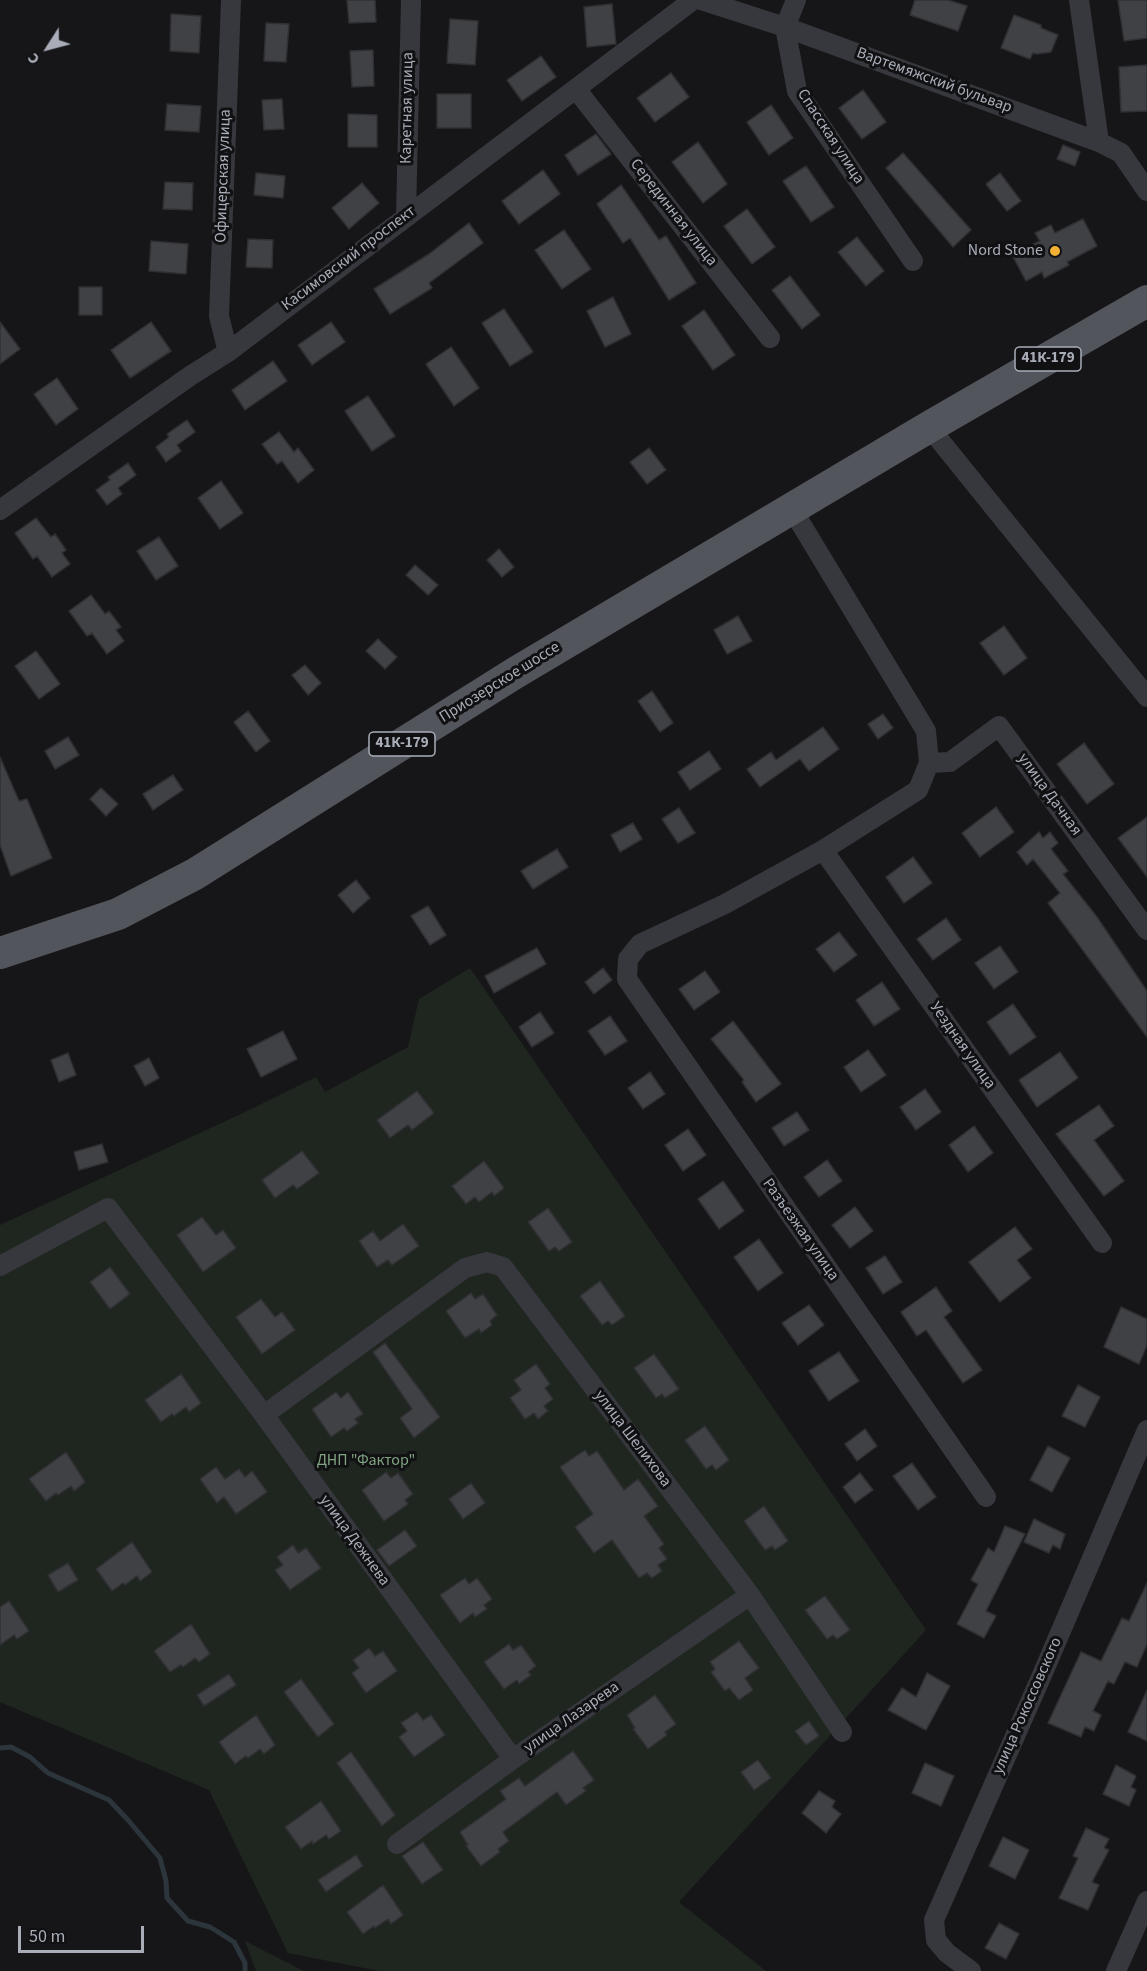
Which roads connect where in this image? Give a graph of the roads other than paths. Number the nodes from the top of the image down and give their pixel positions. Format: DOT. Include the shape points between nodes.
graph roads {
  1 [pos="231,0"];
  2 [pos="411,0"];
  3 [pos="693,0"];
  4 [pos="701,0"];
  5 [pos="796,0"];
  6 [pos="1079,0"];
  7 [pos="785,27"];
  8 [pos="576,89"];
  9 [pos="1099,142"];
  10 [pos="1147,191"];
  11 [pos="406,216"];
  12 [pos="913,261"];
  13 [pos="1142,305"];
  14 [pos="770,338"];
  15 [pos="228,352"];
  16 [pos="929,427"];
  17 [pos="792,509"];
  18 [pos="0,510"];
  19 [pos="1147,698"];
  20 [pos="929,763"];
  21 [pos="823,850"];
  22 [pos="1147,930"];
  23 [pos="0,953"];
  24 [pos="1102,1243"];
  25 [pos="0,1266"];
  26 [pos="264,1415"];
  27 [pos="1147,1430"];
  28 [pos="986,1497"];
  29 [pos="750,1595"];
  30 [pos="843,1732"];
  31 [pos="513,1760"];
  32 [pos="397,1844"];
  33 [pos="1147,1901"];
  34 [pos="971,1971"];
  35 [pos="1116,1971"];
  1 -- 15 [label="street, Офицерская улица" via="219,316"];
  2 -- 11 [label="street, Каретная улица"];
  3 -- 8 [label="street, Касимовский проспект"];
  4 -- 7 [label="street, Вартемяжский бульвар"];
  5 -- 7 [label="street"];
  6 -- 9 [label="street"];
  7 -- 9 [label="street, Вартемяжский бульвар"];
  7 -- 12 [label="street, Спасская улица" via="797,91"];
  8 -- 11 [label="street, Касимовский проспект"];
  8 -- 14 [label="street, Серединная улица"];
  9 -- 10 [label="street, Вартемяжский бульвар" via="1121,153"];
  11 -- 15 [label="street, Касимовский проспект"];
  13 -- 16 [label="main road, 41К-179"];
  15 -- 18 [label="street, Касимовский проспект"];
  16 -- 17 [label="main road, Приозерское шоссе / 41К-179"];
  16 -- 19 [label="street"];
  17 -- 20 [label="street" via="926,731"];
  17 -- 23 [label="main road, Приозерское шоссе / 41К-179" via="515,673 195,874 118,915"];
  20 -- 21 [label="street" via="918,790"];
  20 -- 22 [label="street, улица Дачная" via="950,762 999,726"];
  21 -- 24 [label="street, Уездная улица"];
  21 -- 28 [label="street, Разъезжая улица" via="725,904 640,944 628,959 627,979"];
  25 -- 26 [label="street, улица Дежнева" via="108,1208"];
  26 -- 29 [label="street, улица Шелихова" via="465,1268 487,1262 503,1268"];
  26 -- 31 [label="street, улица Дежнева"];
  27 -- 34 [label="street, улица Рокоссовского" via="934,1920 936,1940"];
  29 -- 30 [label="street, улица Шелихова"];
  29 -- 31 [label="street, улица Лазарева"];
  31 -- 32 [label="street, улица Лазарева"];
  33 -- 35 [label="street"];
}
